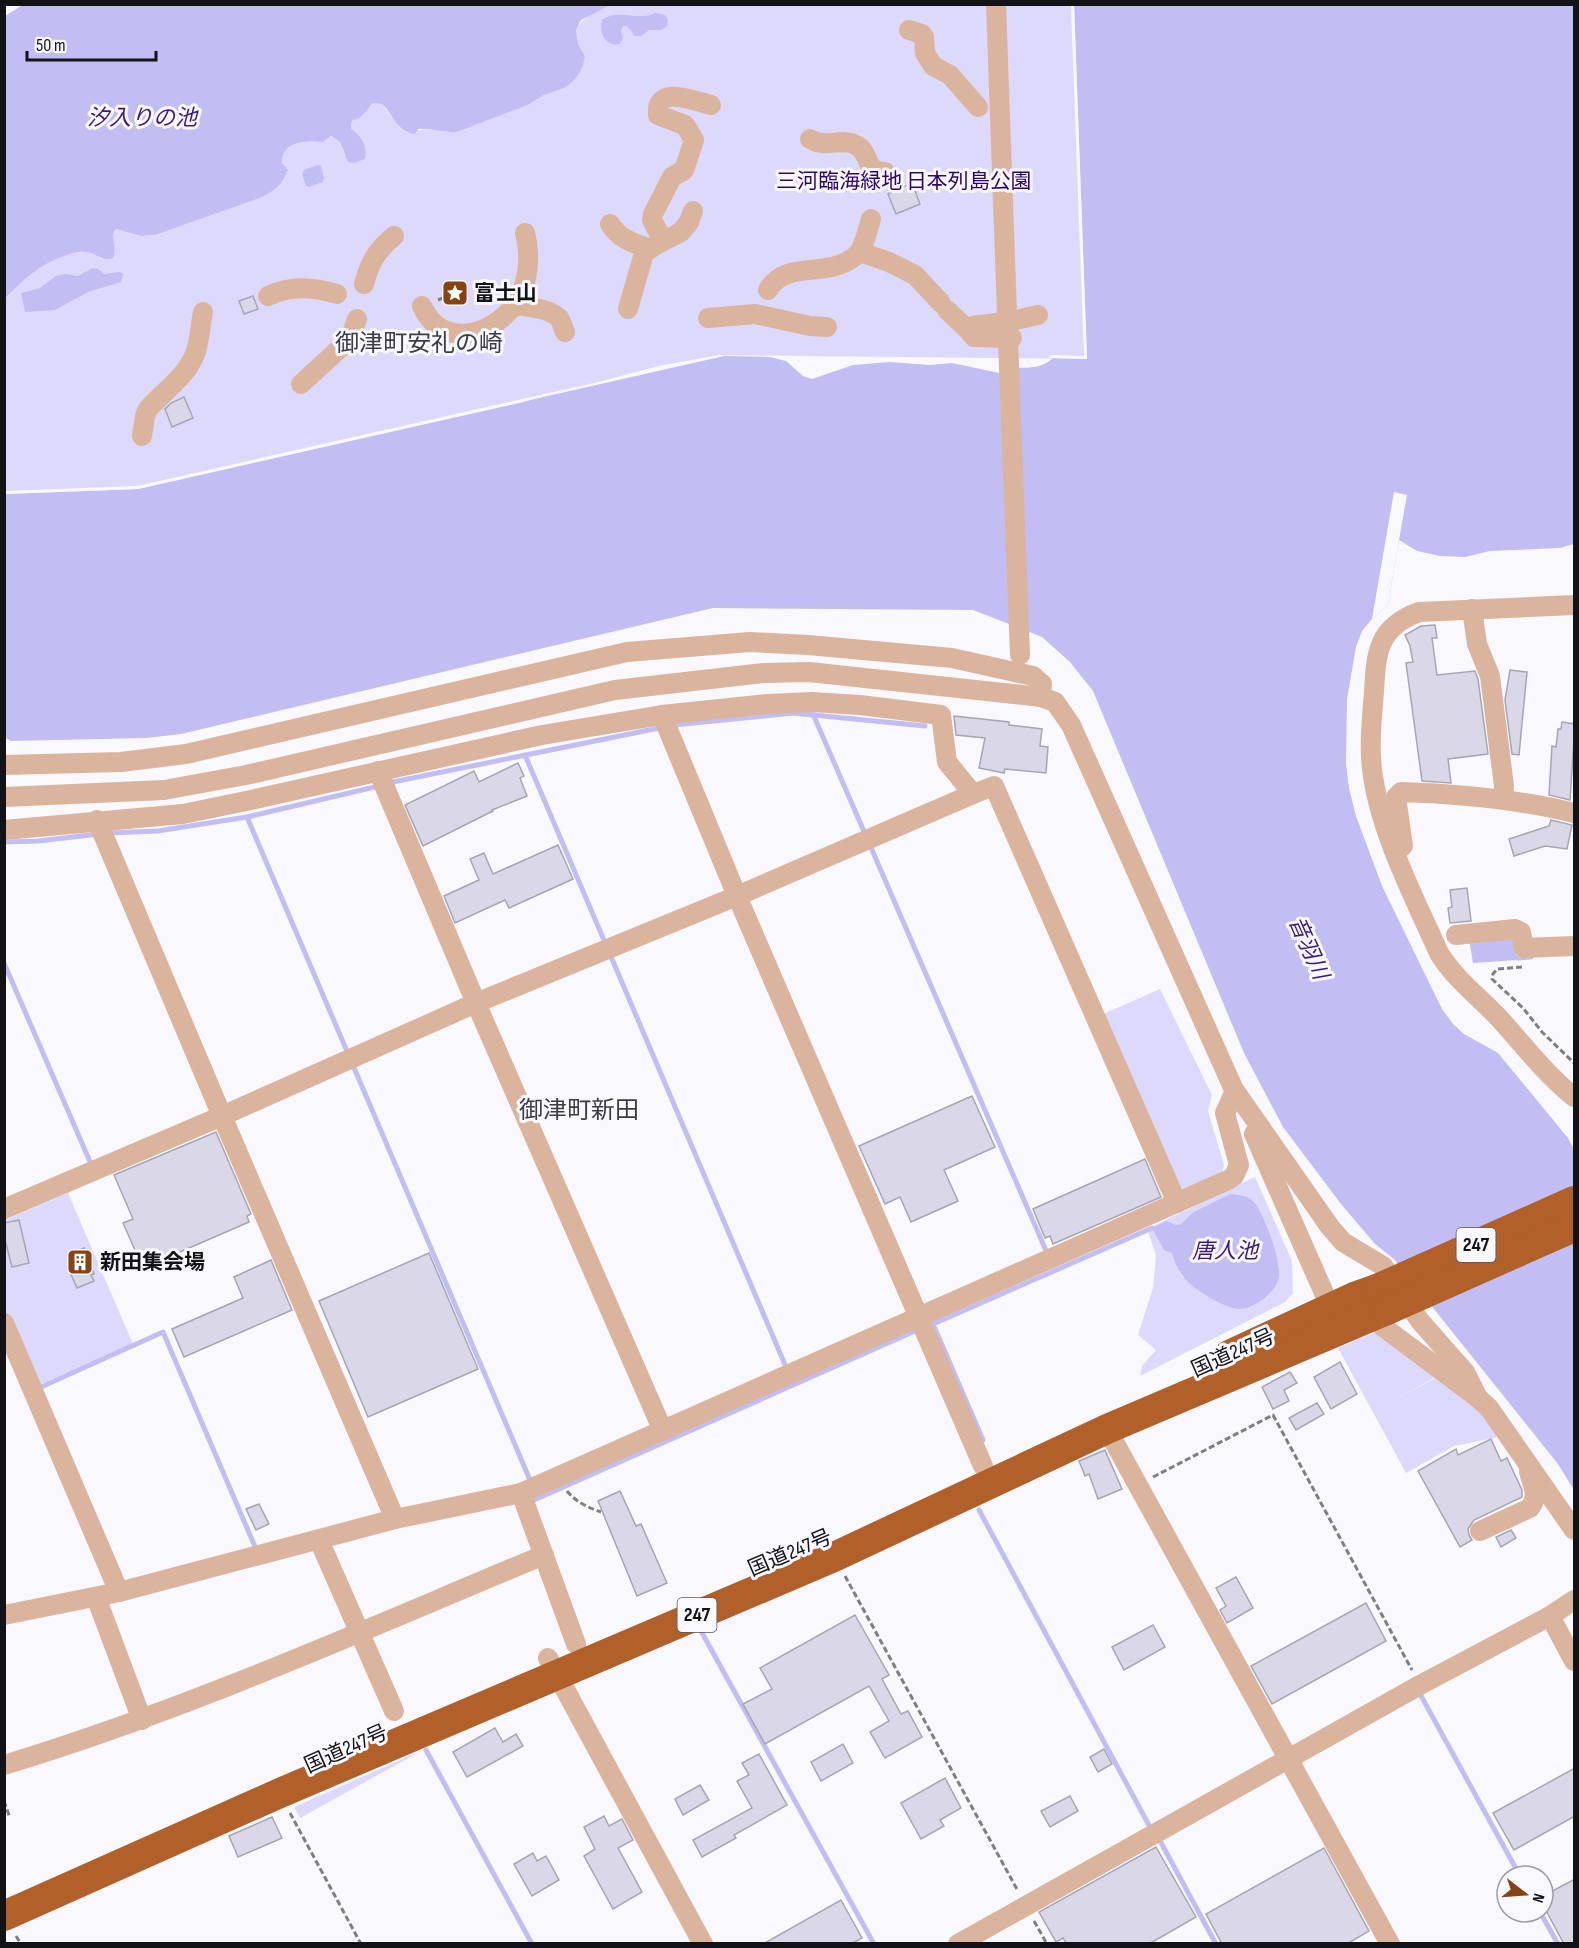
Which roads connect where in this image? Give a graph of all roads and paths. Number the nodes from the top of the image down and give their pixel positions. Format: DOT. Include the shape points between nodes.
graph roads {
  1 [pos="996,4"];
  2 [pos="909,30"];
  3 [pos="711,105"];
  4 [pos="978,107"];
  5 [pos="810,140"];
  6 [pos="885,172"];
  7 [pos="693,211"];
  8 [pos="871,219"];
  9 [pos="610,224"];
  10 [pos="525,233"];
  11 [pos="394,236"];
  12 [pos="655,245"];
  13 [pos="860,252"];
  14 [pos="364,284"];
  15 [pos="768,290"];
  16 [pos="337,294"];
  17 [pos="268,296"];
  18 [pos="514,305"];
  19 [pos="422,306"];
  20 [pos="628,309"];
  21 [pos="203,312"];
  22 [pos="1038,315"];
  23 [pos="708,318"];
  24 [pos="357,319"];
  25 [pos="828,325"];
  26 [pos="965,327"];
  27 [pos="565,332"];
  28 [pos="1012,338"];
  29 [pos="301,384"];
  30 [pos="142,436"];
  31 [pos="1575,605"];
  32 [pos="1472,609"];
  33 [pos="1019,664"];
  34 [pos="1041,697"];
  35 [pos="662,715"];
  36 [pos="4,765"];
  37 [pos="378,771"];
  38 [pos="973,794"];
  39 [pos="4,797"];
  40 [pos="1503,800"];
  41 [pos="1575,813"];
  42 [pos="97,820"];
  43 [pos="4,830"];
  44 [pos="1399,865"];
  45 [pos="737,896"];
  46 [pos="1456,935"];
  47 [pos="1575,946"];
  48 [pos="1530,967"];
  49 [pos="476,1003"];
  50 [pos="1575,1063"];
  51 [pos="1234,1091"];
  52 [pos="1575,1097"];
  53 [pos="222,1116"];
  54 [pos="1575,1201"];
  55 [pos="1177,1203"];
  56 [pos="4,1209"];
  57 [pos="1575,1227"];
  58 [pos="1380,1304"];
  59 [pos="919,1317"];
  60 [pos="1335,1319"];
  61 [pos="4,1323"];
  62 [pos="1478,1398"];
  63 [pos="1107,1429"];
  64 [pos="663,1431"];
  65 [pos="1526,1461"];
  66 [pos="983,1466"];
  67 [pos="1138,1485"];
  68 [pos="566,1490"];
  69 [pos="521,1493"];
  70 [pos="601,1512"];
  71 [pos="395,1519"];
  72 [pos="1575,1530"];
  73 [pos="1480,1531"];
  74 [pos="319,1540"];
  75 [pos="543,1555"];
  76 [pos="834,1557"];
  77 [pos="119,1592"];
  78 [pos="96,1597"];
  79 [pos="1575,1600"];
  80 [pos="4,1615"];
  81 [pos="1550,1616"];
  82 [pos="359,1634"];
  83 [pos="576,1644"];
  84 [pos="1575,1661"];
  85 [pos="553,1666"];
  86 [pos="1420,1685"];
  87 [pos="394,1711"];
  88 [pos="142,1720"];
  89 [pos="1289,1759"];
  90 [pos="4,1765"];
  91 [pos="280,1793"];
  92 [pos="4,1801"];
  93 [pos="10,1818"];
  94 [pos="4,1902"];
  95 [pos="1026,1905"];
  96 [pos="4,1916"];
  97 [pos="361,1944"];
  98 [pos="703,1944"];
  99 [pos="958,1944"];
  100 [pos="1047,1944"];
  101 [pos="1390,1944"];
  1 -- 33 [label="street, bridge"];
  2 -- 4 [label="street" via="922,34 925,53 933,66 950,75"];
  3 -- 12 [label="street" via="670,96 660,104 658,115 686,125 694,140 684,170 669,180 653,214"];
  5 -- 6 [label="street" via="852,143 864,151 874,170"];
  7 -- 12 [label="street" via="681,232"];
  8 -- 13 [label="street"];
  9 -- 12 [label="street" via="621,237 645,247"];
  10 -- 18 [label="street" via="529,258"];
  11 -- 14 [label="street" via="375,254"];
  12 -- 20 [label="street" via="644,254"];
  13 -- 15 [label="street" via="840,266 785,274 773,280"];
  13 -- 26 [label="street" via="915,276"];
  16 -- 17 [label="street" via="301,288"];
  18 -- 19 [label="street" via="490,327 463,334 439,328"];
  18 -- 27 [label="street" via="557,316"];
  21 -- 30 [label="street" via="192,361 148,409"];
  22 -- 26 [label="street"];
  23 -- 25 [label="street" via="755,314"];
  24 -- 29 [label="street" via="350,339"];
  26 -- 28 [label="street" via="974,337"];
  31 -- 32 [label="street"];
  32 -- 40 [label="street" via="1478,644 1490,676"];
  32 -- 44 [label="street" via="1408,616 1394,626 1377,651 1371,769"];
  33 -- 34 [label="street" via="1042,684"];
  33 -- 36 [label="street" via="750,642 656,649 615,655 186,754 121,762"];
  34 -- 39 [label="street" via="820,673 764,673 615,690 246,775 164,790"];
  34 -- 51 [label="street" via="1055,702 1071,725"];
  35 -- 37 [label="street" via="542,735"];
  35 -- 38 [label="street" via="812,702 941,715 947,762"];
  35 -- 45 [label="street"];
  37 -- 42 [label="street" via="183,814"];
  37 -- 49 [label="street"];
  38 -- 45 [label="street"];
  38 -- 55 [label="street" via="994,786"];
  40 -- 41 [label="street"];
  40 -- 44 [label="street" via="1401,792 1396,797 1404,849"];
  42 -- 43 [label="street"];
  42 -- 53 [label="street"];
  44 -- 52 [label="street" via="1447,966 1556,1083"];
  45 -- 49 [label="street"];
  45 -- 59 [label="street"];
  46 -- 47 [label="street" via="1515,929 1521,932 1524,948"];
  48 -- 50 [label="path" via="1497,969 1492,979"];
  49 -- 53 [label="street"];
  49 -- 64 [label="street"];
  51 -- 55 [label="street" via="1225,1113 1238,1170 1228,1180"];
  51 -- 60 [label="street"];
  51 -- 62 [label="street" via="1330,1227 1343,1242 1383,1266 1420,1321 1465,1372"];
  53 -- 56 [label="street"];
  53 -- 71 [label="street"];
  54 -- 58 [label="highway, 国道247号 / 247, bridge"];
  55 -- 59 [label="street"];
  57 -- 58 [label="highway, 国道247号 / 247, bridge"];
  58 -- 60 [label="highway, 国道247号 / 247"];
  58 -- 62 [label="street" via="1382,1326"];
  59 -- 64 [label="street"];
  59 -- 66 [label="street"];
  60 -- 63 [label="highway, 国道247号 / 247"];
  60 -- 66 [label="highway, 国道247号 / 247"];
  61 -- 77 [label="street"];
  62 -- 65 [label="street"];
  63 -- 67 [label="street"];
  63 -- 76 [label="highway, 国道247号 / 247"];
  64 -- 69 [label="street"];
  65 -- 72 [label="street"];
  65 -- 73 [label="street" via="1535,1502"];
  66 -- 83 [label="highway, 国道247号 / 247"];
  67 -- 86 [label="path" via="1273,1415"];
  67 -- 89 [label="street"];
  68 -- 70 [label="path" via="573,1499"];
  69 -- 71 [label="street"];
  69 -- 75 [label="street"];
  71 -- 74 [label="street"];
  74 -- 77 [label="street"];
  74 -- 82 [label="street"];
  75 -- 82 [label="street"];
  75 -- 83 [label="street"];
  76 -- 85 [label="highway, 国道247号 / 247"];
  76 -- 95 [label="path"];
  77 -- 78 [label="street"];
  78 -- 80 [label="street"];
  78 -- 88 [label="street"];
  79 -- 81 [label="street"];
  81 -- 84 [label="street"];
  81 -- 86 [label="street"];
  82 -- 87 [label="street"];
  82 -- 88 [label="street"];
  83 -- 85 [label="highway, 国道247号 / 247"];
  85 -- 91 [label="highway, 国道247号 / 247"];
  85 -- 94 [label="highway, 国道247号 / 247"];
  85 -- 98 [label="street"];
  86 -- 89 [label="street"];
  88 -- 90 [label="street"];
  89 -- 95 [label="street"];
  89 -- 101 [label="street"];
  91 -- 96 [label="highway, 国道247号 / 247"];
  91 -- 97 [label="path"];
  92 -- 93 [label="path"];
  95 -- 99 [label="street"];
  95 -- 100 [label="path"];
}
